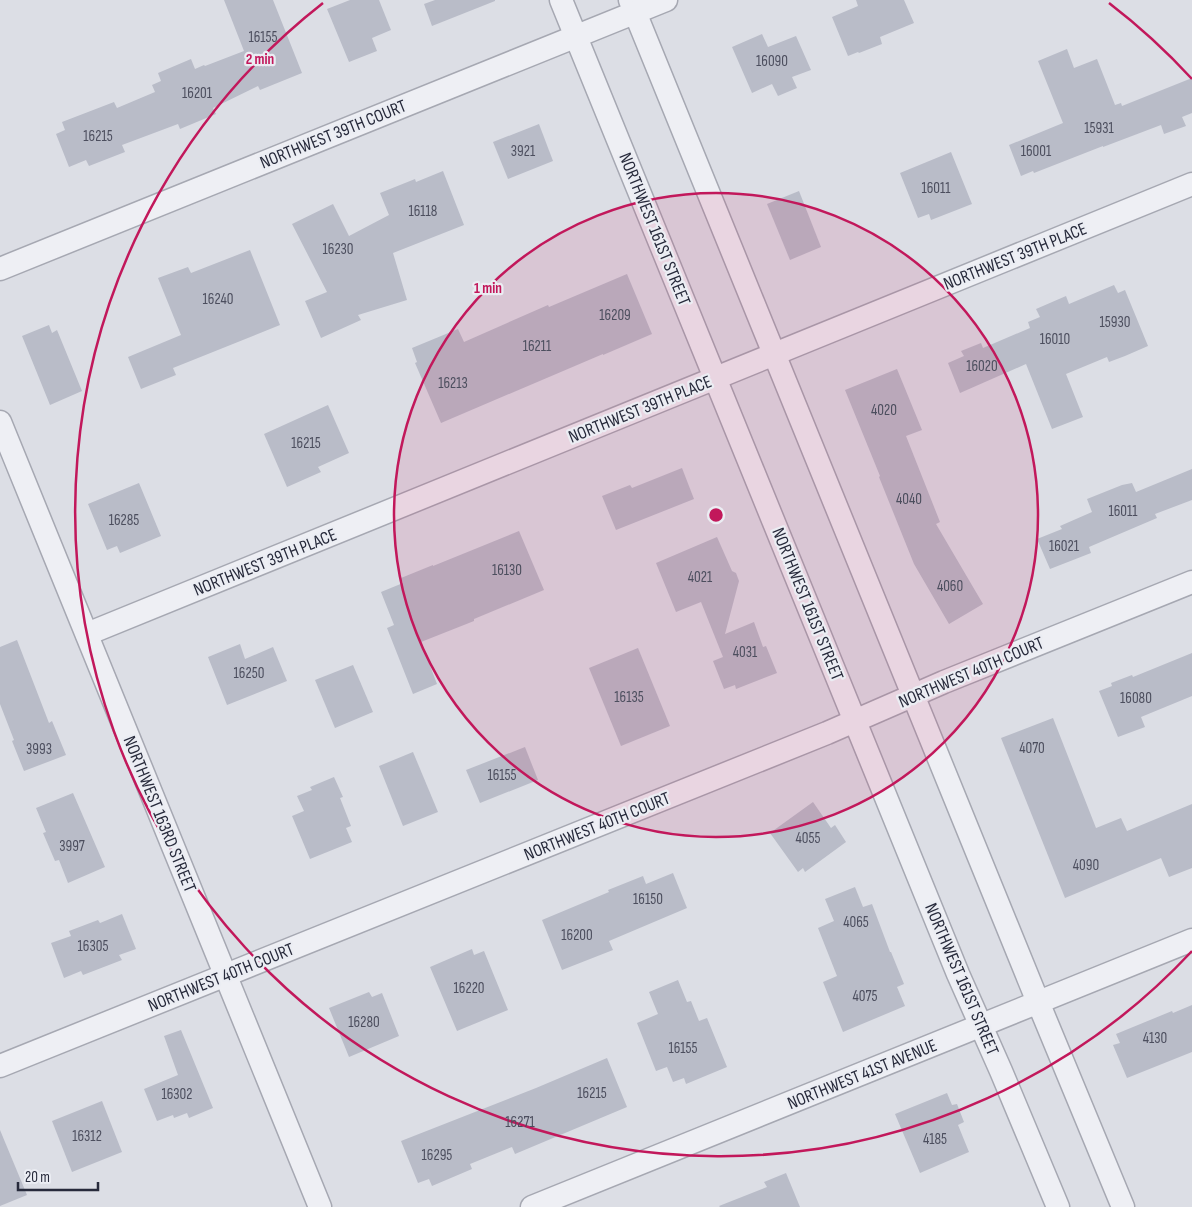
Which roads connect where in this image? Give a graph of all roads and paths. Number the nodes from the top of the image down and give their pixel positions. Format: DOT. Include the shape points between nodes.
graph roads {
  1 [pos="561,0"];
  2 [pos="666,0"];
  3 [pos="633,6"];
  4 [pos="575,36"];
  5 [pos="1192,184"];
  6 [pos="0,269"];
  7 [pos="774,354"];
  8 [pos="716,378"];
  9 [pos="0,422"];
  10 [pos="1192,582"];
  11 [pos="87,634"];
  12 [pos="913,696"];
  13 [pos="855,720"];
  14 [pos="1192,940"];
  15 [pos="226,975"];
  16 [pos="1038,1002"];
  17 [pos="982,1026"];
  18 [pos="0,1066"];
  19 [pos="320,1207"];
  20 [pos="532,1207"];
  21 [pos="1058,1207"];
  22 [pos="1123,1207"];
  1 -- 4 [label="street, NORTHWEST 161ST STREET"];
  2 -- 3 [label="street, NORTHWEST 39TH COURT"];
  3 -- 4 [label="street, NORTHWEST 39TH COURT"];
  3 -- 7 [label="street"];
  4 -- 6 [label="street, NORTHWEST 39TH COURT"];
  4 -- 8 [label="street, NORTHWEST 161ST STREET"];
  5 -- 7 [label="street, NORTHWEST 39TH PLACE"];
  7 -- 8 [label="street, NORTHWEST 39TH PLACE"];
  7 -- 12 [label="street"];
  8 -- 11 [label="street, NORTHWEST 39TH PLACE"];
  8 -- 13 [label="street, NORTHWEST 161ST STREET"];
  9 -- 11 [label="street, NORTHWEST 163RD STREET"];
  10 -- 12 [label="street, NORTHWEST 40TH COURT"];
  11 -- 15 [label="street, NORTHWEST 163RD STREET"];
  12 -- 13 [label="street, NORTHWEST 40TH COURT"];
  12 -- 16 [label="street"];
  13 -- 15 [label="street, NORTHWEST 40TH COURT"];
  13 -- 17 [label="street, NORTHWEST 161ST STREET"];
  14 -- 16 [label="street, NORTHWEST 41ST AVENUE"];
  15 -- 18 [label="street, NORTHWEST 40TH COURT"];
  15 -- 19 [label="street, NORTHWEST 163RD STREET"];
  16 -- 17 [label="street, NORTHWEST 41ST AVENUE"];
  16 -- 22 [label="street"];
  17 -- 20 [label="street, NORTHWEST 41ST AVENUE"];
  17 -- 21 [label="street, NORTHWEST 161ST STREET"];
}
